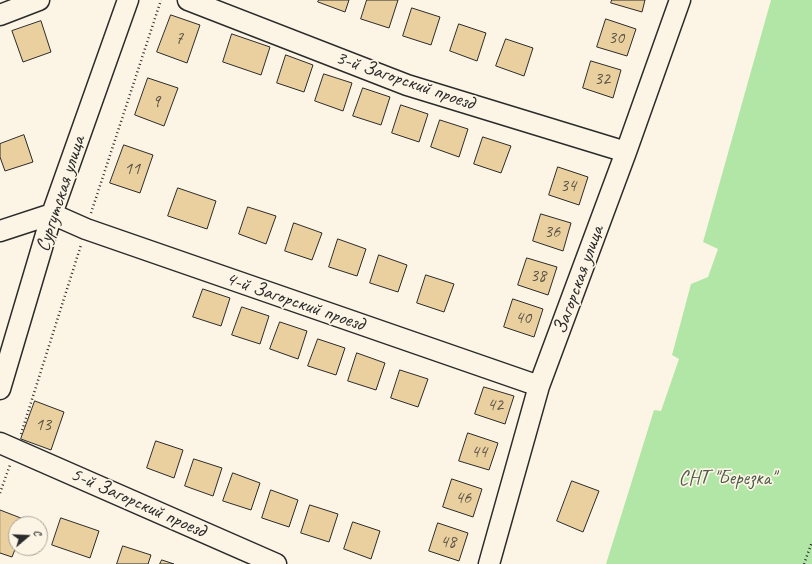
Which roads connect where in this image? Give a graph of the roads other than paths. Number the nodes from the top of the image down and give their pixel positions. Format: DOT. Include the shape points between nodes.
graph roads {
  1 [pos="39,0"];
  2 [pos="128,0"];
  3 [pos="188,0"];
  4 [pos="680,0"];
  5 [pos="0,15"];
  6 [pos="626,152"];
  7 [pos="52,214"];
  8 [pos="0,230"];
  9 [pos="539,386"];
  10 [pos="0,390"];
  11 [pos="0,443"];
  12 [pos="276,564"];
  13 [pos="489,564"];
  1 -- 5 [label="street"];
  2 -- 7 [label="street, Сургутская улица"];
  3 -- 6 [label="street, 3-й Загорский проезд" via="407,85"];
  4 -- 6 [label="street, Загорская улица"];
  6 -- 9 [label="street, Загорская улица"];
  7 -- 8 [label="street"];
  7 -- 9 [label="street, 4-й Загорский проезд" via="86,229"];
  7 -- 10 [label="street, Сургутская улица"];
  9 -- 13 [label="street, Загорская улица"];
  11 -- 12 [label="street, 5-й Загорский проезд"];
}
